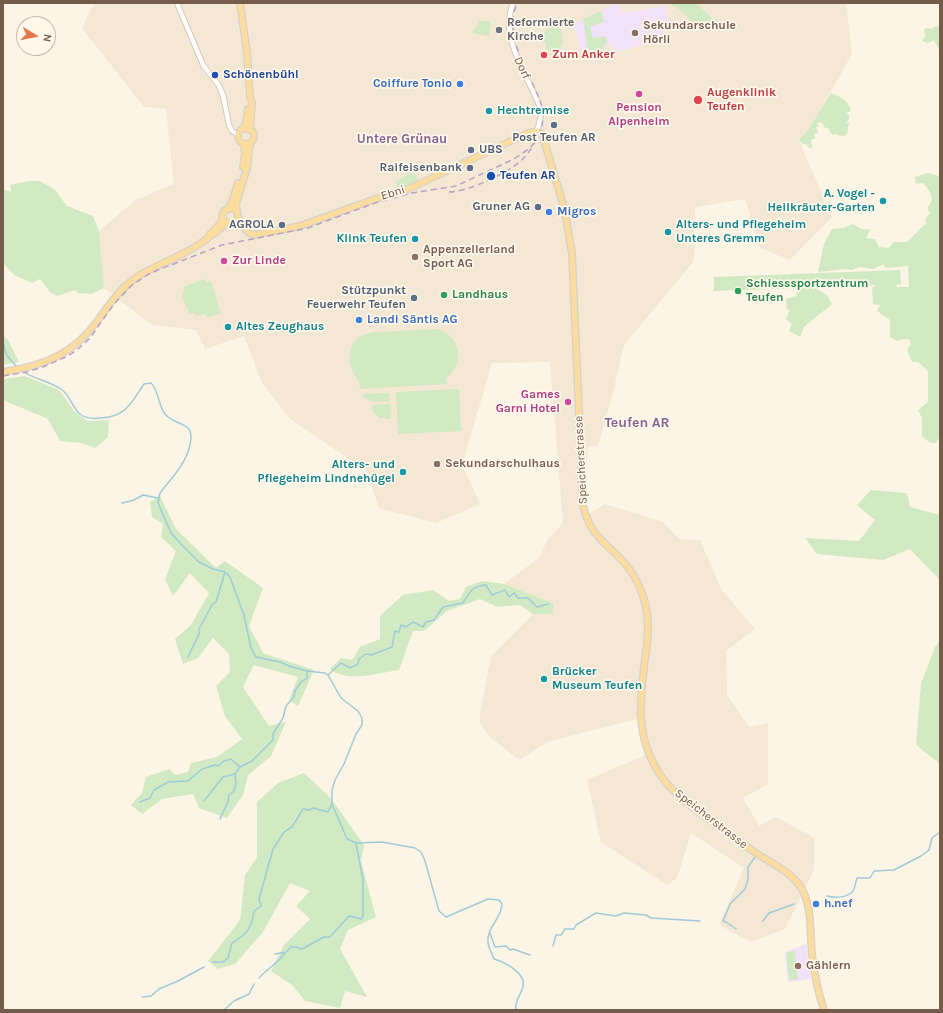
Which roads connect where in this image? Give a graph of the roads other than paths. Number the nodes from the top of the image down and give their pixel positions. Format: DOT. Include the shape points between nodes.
graph roads {
  1 [pos="177,3"];
  2 [pos="240,3"];
  3 [pos="513,3"];
  4 [pos="250,97"];
  5 [pos="243,129"];
  6 [pos="250,130"];
  7 [pos="537,131"];
  8 [pos="238,135"];
  9 [pos="250,143"];
  10 [pos="244,144"];
  11 [pos="228,208"];
  12 [pos="237,213"];
  13 [pos="228,222"];
  14 [pos="245,228"];
  15 [pos="3,372"];
  16 [pos="824,1010"];
  1 -- 8 [label="street" via="203,65 223,95 229,125"];
  2 -- 4 [label="main road"];
  3 -- 7 [label="street, Dorf" via="510,14 512,43 539,105"];
  4 -- 5 [label="main road"];
  4 -- 6 [label="main road"];
  5 -- 6 [label="main road"];
  5 -- 8 [label="main road"];
  6 -- 9 [label="main road" via="254,136"];
  7 -- 14 [label="main road, Ebni" via="406,190 300,226 257,235 251,234"];
  7 -- 16 [label="main road, Speicherstrasse" via="542,134 545,142 571,240 583,505 588,523 630,570 646,605 648,634 640,706 645,744 657,770 686,802 796,881 807,903 817,984"];
  8 -- 10 [label="main road"];
  9 -- 10 [label="main road"];
  9 -- 12 [label="main road" via="248,160 237,196"];
  10 -- 11 [label="main road" via="243,169"];
  11 -- 12 [label="main road"];
  11 -- 13 [label="main road" via="223,214"];
  12 -- 13 [label="main road" via="237,221"];
  12 -- 14 [label="main road"];
  13 -- 14 [label="main road, Ebni"];
  13 -- 15 [label="main road" via="183,254 134,278 118,293 88,334 76,345 42,363"];
}
